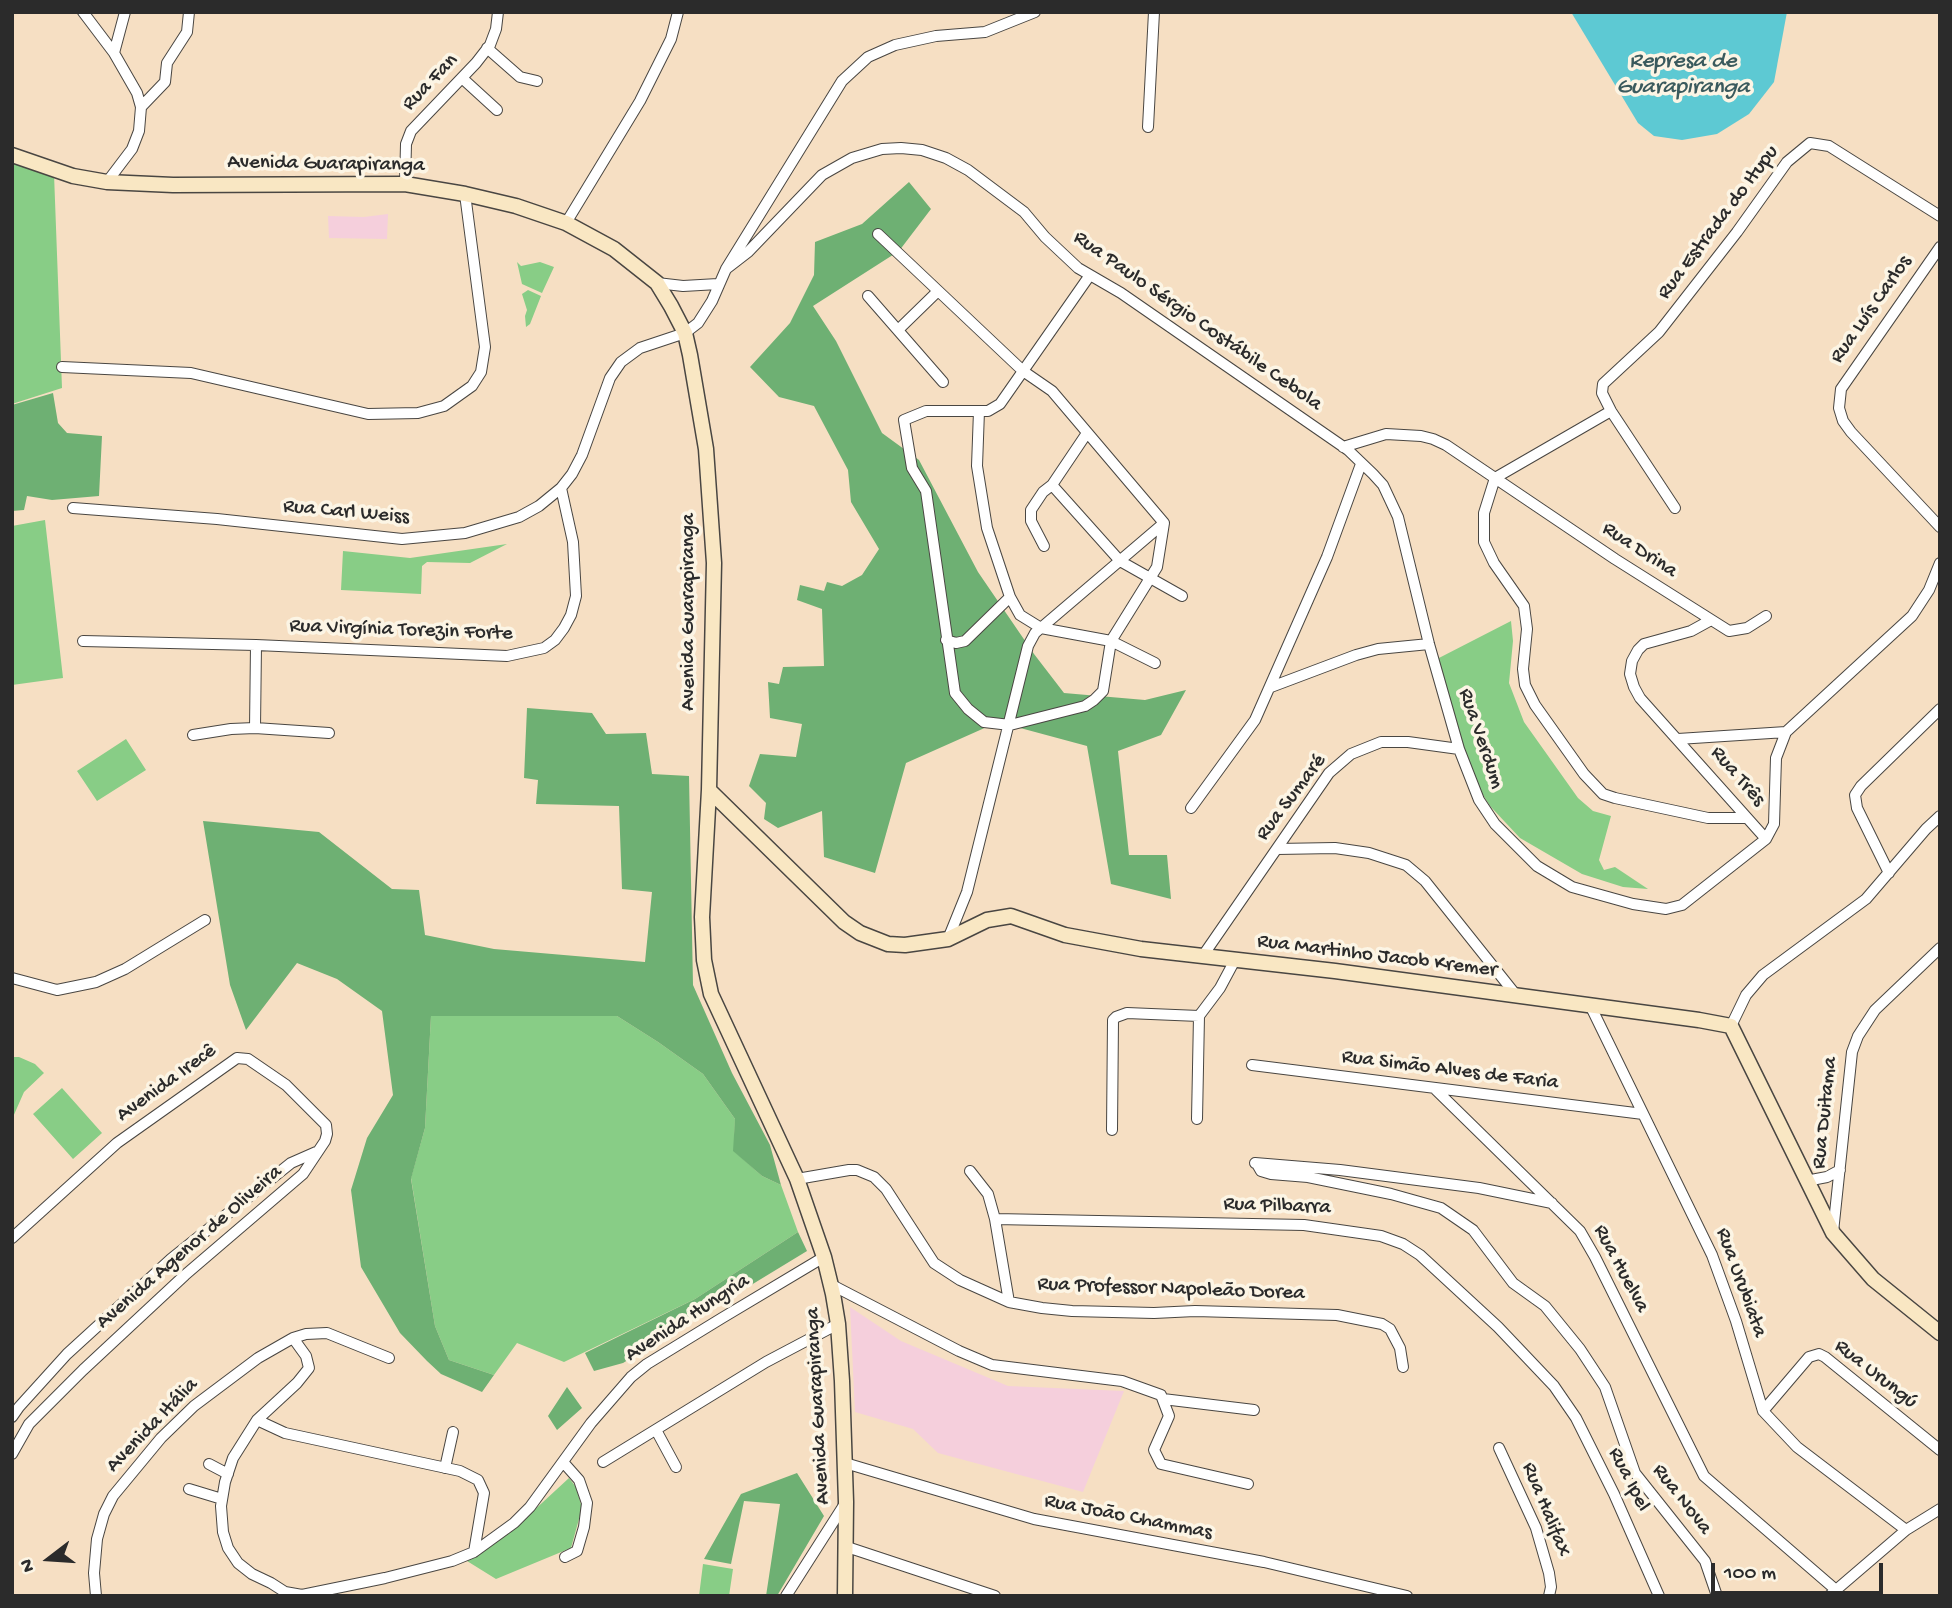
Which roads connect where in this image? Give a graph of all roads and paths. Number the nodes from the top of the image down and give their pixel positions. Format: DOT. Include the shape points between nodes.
graph roads {
  1 [pos="83,12"];
  2 [pos="125,12"];
  3 [pos="189,12"];
  4 [pos="498,12"];
  5 [pos="678,12"];
  6 [pos="1035,12"];
  7 [pos="1154,12"];
  8 [pos="487,48"];
  9 [pos="114,53"];
  10 [pos="461,78"];
  11 [pos="537,81"];
  12 [pos="141,107"];
  13 [pos="497,110"];
  14 [pos="1148,127"];
  15 [pos="12,155"];
  16 [pos="107,182"];
  17 [pos="405,184"];
  18 [pos="466,194"];
  19 [pos="1940,216"];
  20 [pos="566,223"];
  21 [pos="878,234"];
  22 [pos="1940,247"];
  23 [pos="726,270"];
  24 [pos="1090,275"];
  25 [pos="657,283"];
  26 [pos="718,284"];
  27 [pos="938,291"];
  28 [pos="868,296"];
  29 [pos="898,330"];
  30 [pos="685,333"];
  31 [pos="62,367"];
  32 [pos="1023,371"];
  33 [pos="943,382"];
  34 [pos="979,411"];
  35 [pos="1611,411"];
  36 [pos="1087,433"];
  37 [pos="1343,446"];
  38 [pos="1361,464"];
  39 [pos="1495,478"];
  40 [pos="1052,485"];
  41 [pos="561,488"];
  42 [pos="73,508"];
  43 [pos="1675,508"];
  44 [pos="1164,523"];
  45 [pos="1940,527"];
  46 [pos="1044,546"];
  47 [pos="1120,561"];
  48 [pos="1940,564"];
  49 [pos="1151,578"];
  50 [pos="1182,596"];
  51 [pos="1010,597"];
  52 [pos="1766,617"];
  53 [pos="1711,620"];
  54 [pos="1041,628"];
  55 [pos="946,640"];
  56 [pos="83,641"];
  57 [pos="1111,641"];
  58 [pos="1429,644"];
  59 [pos="256,645"];
  60 [pos="1155,663"];
  61 [pos="1270,687"];
  62 [pos="1940,709"];
  63 [pos="1010,725"];
  64 [pos="255,728"];
  65 [pos="1786,732"];
  66 [pos="329,733"];
  67 [pos="193,735"];
  68 [pos="1678,739"];
  69 [pos="1459,749"];
  70 [pos="709,790"];
  71 [pos="1191,808"];
  72 [pos="1940,816"];
  73 [pos="1747,818"];
  74 [pos="1766,839"];
  75 [pos="1277,849"];
  76 [pos="1889,873"];
  77 [pos="205,920"];
  78 [pos="948,939"];
  79 [pos="1940,948"];
  80 [pos="1202,957"];
  81 [pos="1235,960"];
  82 [pos="12,978"];
  83 [pos="1516,995"];
  84 [pos="1590,1005"];
  85 [pos="1199,1016"];
  86 [pos="1731,1026"];
  87 [pos="1252,1065"];
  88 [pos="1434,1088"];
  89 [pos="1643,1114"];
  90 [pos="1197,1119"];
  91 [pos="1112,1130"];
  92 [pos="317,1152"];
  93 [pos="1840,1170"];
  94 [pos="970,1171"];
  95 [pos="797,1179"];
  96 [pos="1806,1181"];
  97 [pos="1553,1203"];
  98 [pos="995,1219"];
  99 [pos="1833,1233"];
  100 [pos="12,1238"];
  101 [pos="824,1257"];
  102 [pos="830,1284"];
  103 [pos="1009,1302"];
  104 [pos="838,1324"];
  105 [pos="1940,1333"];
  106 [pos="293,1338"];
  107 [pos="389,1358"];
  108 [pos="1403,1367"];
  109 [pos="1555,1386"];
  110 [pos="1163,1399"];
  111 [pos="1254,1410"];
  112 [pos="1763,1411"];
  113 [pos="12,1417"];
  114 [pos="257,1420"];
  115 [pos="656,1430"];
  116 [pos="453,1432"];
  117 [pos="1499,1448"];
  118 [pos="1940,1450"];
  119 [pos="12,1454"];
  120 [pos="563,1462"];
  121 [pos="603,1462"];
  122 [pos="209,1464"];
  123 [pos="845,1464"];
  124 [pos="677,1467"];
  125 [pos="445,1468"];
  126 [pos="228,1474"];
  127 [pos="1248,1485"];
  128 [pos="190,1489"];
  129 [pos="222,1499"];
  130 [pos="846,1502"];
  131 [pos="1940,1509"];
  132 [pos="1906,1530"];
  133 [pos="847,1547"];
  134 [pos="474,1552"];
  135 [pos="565,1557"];
  136 [pos="1550,1592"];
  137 [pos="1833,1593"];
  138 [pos="96,1596"];
  139 [pos="786,1596"];
  140 [pos="845,1596"];
  141 [pos="995,1596"];
  142 [pos="1407,1596"];
  143 [pos="1659,1596"];
  144 [pos="1717,1596"];
  1 -- 9 [label="street"];
  2 -- 9 [label="street"];
  3 -- 12 [label="street" via="187,32 167,63 165,82"];
  4 -- 8 [label="street, Rua Fan"];
  5 -- 20 [label="street" via="671,39 640,101"];
  6 -- 23 [label="street" via="985,32 895,45 868,57 842,81"];
  7 -- 14 [label="street"];
  8 -- 10 [label="street, Rua Fan"];
  8 -- 11 [label="street" via="520,77"];
  9 -- 12 [label="street"];
  10 -- 13 [label="street"];
  10 -- 17 [label="street, Rua Fan" via="411,131 406,144"];
  12 -- 16 [label="street" via="132,149"];
  15 -- 16 [label="main road, Avenida Guarapiranga" via="73,176"];
  16 -- 17 [label="main road, Avenida Guarapiranga"];
  17 -- 18 [label="main road, Avenida Guarapiranga"];
  18 -- 20 [label="main road, Avenida Guarapiranga"];
  18 -- 31 [label="street" via="485,347 481,372 472,386 444,406 418,413 368,414 191,373"];
  19 -- 35 [label="street, Rua Estrada do Itupu" via="1829,146 1810,143 1787,162 1659,332 1603,384 1602,393"];
  20 -- 25 [label="main road, Avenida Guarapiranga" via="614,249"];
  21 -- 27 [label="street"];
  22 -- 45 [label="street, Rua Luís Carlos" via="1841,389 1839,408 1851,432"];
  23 -- 24 [label="street, Rua Paulo Sérgio Costábile Cebola" via="822,175 852,158 901,148 934,154 968,170 1007,197"];
  23 -- 26 [label="street"];
  24 -- 32 [label="street"];
  24 -- 37 [label="street, Rua Paulo Sérgio Costábile Cebola"];
  25 -- 26 [label="street"];
  25 -- 30 [label="main road, Avenida Guarapiranga"];
  26 -- 30 [label="street" via="698,323"];
  27 -- 29 [label="street"];
  27 -- 32 [label="street"];
  28 -- 29 [label="street"];
  29 -- 33 [label="street"];
  30 -- 41 [label="street, Rua Carl Weiss" via="639,348 621,362 610,378 582,454"];
  30 -- 70 [label="main road, Avenida Guarapiranga" via="706,449 715,563"];
  32 -- 34 [label="street" via="1000,404"];
  32 -- 36 [label="street" via="1052,391"];
  34 -- 51 [label="street" via="976,466 987,528"];
  34 -- 55 [label="street" via="926,411 904,420 912,468 926,491"];
  35 -- 39 [label="street"];
  35 -- 43 [label="street"];
  36 -- 40 [label="street"];
  36 -- 44 [label="street"];
  37 -- 38 [label="street, Rua Verdum"];
  37 -- 39 [label="street" via="1387,434 1422,436 1446,445"];
  38 -- 58 [label="street, Rua Verdum" via="1383,485 1394,508"];
  38 -- 61 [label="street" via="1327,557"];
  39 -- 53 [label="street, Rua Drina"];
  39 -- 73 [label="street" via="1485,513 1484,542 1524,606 1525,685 1584,774 1603,794 1615,798 1708,818"];
  40 -- 46 [label="street" via="1031,510 1031,521"];
  40 -- 47 [label="street"];
  41 -- 42 [label="street, Rua Carl Weiss" via="539,506 498,525 402,539"];
  41 -- 59 [label="street, Rua Virgínia Torezin Forte" via="573,542 576,596 564,628 544,648 507,656"];
  44 -- 47 [label="street"];
  44 -- 49 [label="street"];
  47 -- 49 [label="street"];
  47 -- 54 [label="street"];
  48 -- 65 [label="street" via="1912,616"];
  49 -- 50 [label="street"];
  49 -- 57 [label="street"];
  51 -- 54 [label="street" via="1020,615"];
  51 -- 55 [label="street" via="965,641"];
  52 -- 53 [label="street, Rua Drina" via="1734,632"];
  53 -- 68 [label="street, Rua Três" via="1691,631 1644,644 1632,661 1630,674 1640,698"];
  54 -- 57 [label="street"];
  54 -- 63 [label="street" via="1028,646"];
  55 -- 63 [label="street" via="955,692 984,722"];
  56 -- 59 [label="street, Rua Virgínia Torezin Forte"];
  57 -- 60 [label="street"];
  57 -- 63 [label="street" via="1103,691 1094,700"];
  58 -- 61 [label="street" via="1378,649"];
  58 -- 69 [label="street, Rua Verdum"];
  59 -- 64 [label="street"];
  61 -- 71 [label="street" via="1255,720"];
  62 -- 76 [label="street" via="1855,795"];
  63 -- 78 [label="street" via="967,892"];
  64 -- 66 [label="street"];
  64 -- 67 [label="street"];
  65 -- 68 [label="street"];
  65 -- 74 [label="street" via="1776,758 1774,824"];
  68 -- 73 [label="street, Rua Três"];
  69 -- 74 [label="street, Rua Verdum" via="1479,800 1495,824 1537,866 1572,887 1633,904 1674,908 1693,899"];
  69 -- 75 [label="street, Rua Sumaré" via="1381,742 1351,754 1329,773"];
  70 -- 78 [label="main road, Rua Martinho Jacob Kremer" via="860,933 875,941 905,945"];
  70 -- 95 [label="main road, Avenida Guarapiranga" via="702,917 706,978"];
  72 -- 76 [label="street"];
  73 -- 74 [label="street, Rua Três"];
  75 -- 80 [label="street, Rua Sumaré"];
  75 -- 83 [label="street" via="1335,848 1406,865 1425,881"];
  76 -- 86 [label="street" via="1866,899 1763,975 1746,995"];
  77 -- 82 [label="street" via="125,969 78,987 57,990"];
  78 -- 80 [label="main road, Rua Martinho Jacob Kremer" via="987,920 1011,916 1083,939"];
  79 -- 93 [label="street, Rua Duitama" via="1875,1010 1857,1036"];
  80 -- 81 [label="main road, Rua Martinho Jacob Kremer"];
  81 -- 83 [label="main road, Rua Martinho Jacob Kremer"];
  81 -- 85 [label="street"];
  83 -- 84 [label="main road, Rua Martinho Jacob Kremer"];
  84 -- 86 [label="main road, Rua Martinho Jacob Kremer"];
  84 -- 89 [label="street, Rua Urubiata"];
  85 -- 90 [label="street"];
  85 -- 91 [label="street" via="1127,1013 1113,1020"];
  86 -- 96 [label="main road"];
  87 -- 88 [label="street, Rua Simão Alves de Faria"];
  88 -- 89 [label="street, Rua Simão Alves de Faria"];
  88 -- 97 [label="street, Rua Huelva"];
  89 -- 112 [label="street, Rua Urubiata" via="1722,1278"];
  92 -- 100 [label="street, Avenida Irecê" via="325,1142 326,1125 286,1085 248,1059 237,1058 117,1143"];
  92 -- 113 [label="street, Avenida Agenor de Oliveira" via="290,1163 171,1259 67,1354"];
  92 -- 119 [label="street, Avenida Agenor de Oliveira" via="283,1194 83,1370 29,1424"];
  93 -- 96 [label="street"];
  93 -- 99 [label="street, Rua Duitama"];
  94 -- 98 [label="street" via="988,1194"];
  95 -- 101 [label="main road, Avenida Guarapiranga"];
  95 -- 103 [label="street, Rua Professor Napoleão Dorea" via="857,1170 874,1177 934,1263"];
  96 -- 99 [label="main road"];
  97 -- 137 [label="street, Rua Huelva" via="1588,1243 1704,1476"];
  97 -- 144 [label="street, Rua Nova" via="1479,1188 1254,1163 1271,1174 1308,1177 1440,1208 1473,1230 1513,1283 1545,1306 1580,1349 1605,1387 1634,1473 1705,1561"];
  98 -- 103 [label="street"];
  98 -- 109 [label="street, Rua Pilbarra" via="1304,1225 1381,1236 1432,1264"];
  99 -- 105 [label="main road" via="1874,1279"];
  101 -- 102 [label="main road, Avenida Guarapiranga"];
  101 -- 120 [label="street, Avenida Hungria" via="647,1364 616,1393"];
  102 -- 104 [label="main road, Avenida Guarapiranga"];
  102 -- 110 [label="street" via="992,1365 1122,1381"];
  103 -- 108 [label="street, Rua Professor Napoleão Dorea" via="1072,1311 1337,1315 1390,1329"];
  104 -- 115 [label="street"];
  104 -- 123 [label="main road, Avenida Guarapiranga"];
  106 -- 107 [label="street, Avenida Itália" via="327,1333"];
  106 -- 114 [label="street, Avenida Hungria" via="309,1368"];
  106 -- 138 [label="street, Avenida Itália" via="194,1405 119,1488 97,1539"];
  109 -- 143 [label="street, Rua Ipel" via="1619,1505"];
  110 -- 111 [label="street"];
  110 -- 127 [label="street" via="1169,1416 1154,1450 1161,1464"];
  112 -- 118 [label="street, Rua Urungú" via="1809,1357 1819,1354"];
  112 -- 132 [label="street, Rua Urubiata" via="1797,1447"];
  114 -- 125 [label="street" via="285,1433"];
  114 -- 126 [label="street, Avenida Hungria"];
  115 -- 121 [label="street"];
  115 -- 124 [label="street"];
  116 -- 125 [label="street"];
  117 -- 136 [label="street, Rua Halifax" via="1536,1528"];
  120 -- 134 [label="street, Avenida Hungria" via="530,1507"];
  120 -- 135 [label="street" via="579,1480 587,1503 578,1551"];
  122 -- 126 [label="street"];
  123 -- 130 [label="main road, Avenida Guarapiranga"];
  123 -- 142 [label="street, Rua João Chammas" via="1034,1519 1264,1562"];
  125 -- 134 [label="street" via="471,1475 482,1485"];
  126 -- 129 [label="street, Avenida Hungria"];
  128 -- 129 [label="street"];
  129 -- 134 [label="street, Avenida Hungria" via="223,1532 238,1563 285,1592 302,1595 362,1583"];
  130 -- 133 [label="main road, Avenida Guarapiranga"];
  130 -- 139 [label="street"];
  131 -- 132 [label="street"];
  132 -- 137 [label="street"];
  133 -- 140 [label="main road, Avenida Guarapiranga"];
  133 -- 141 [label="street"];
}
